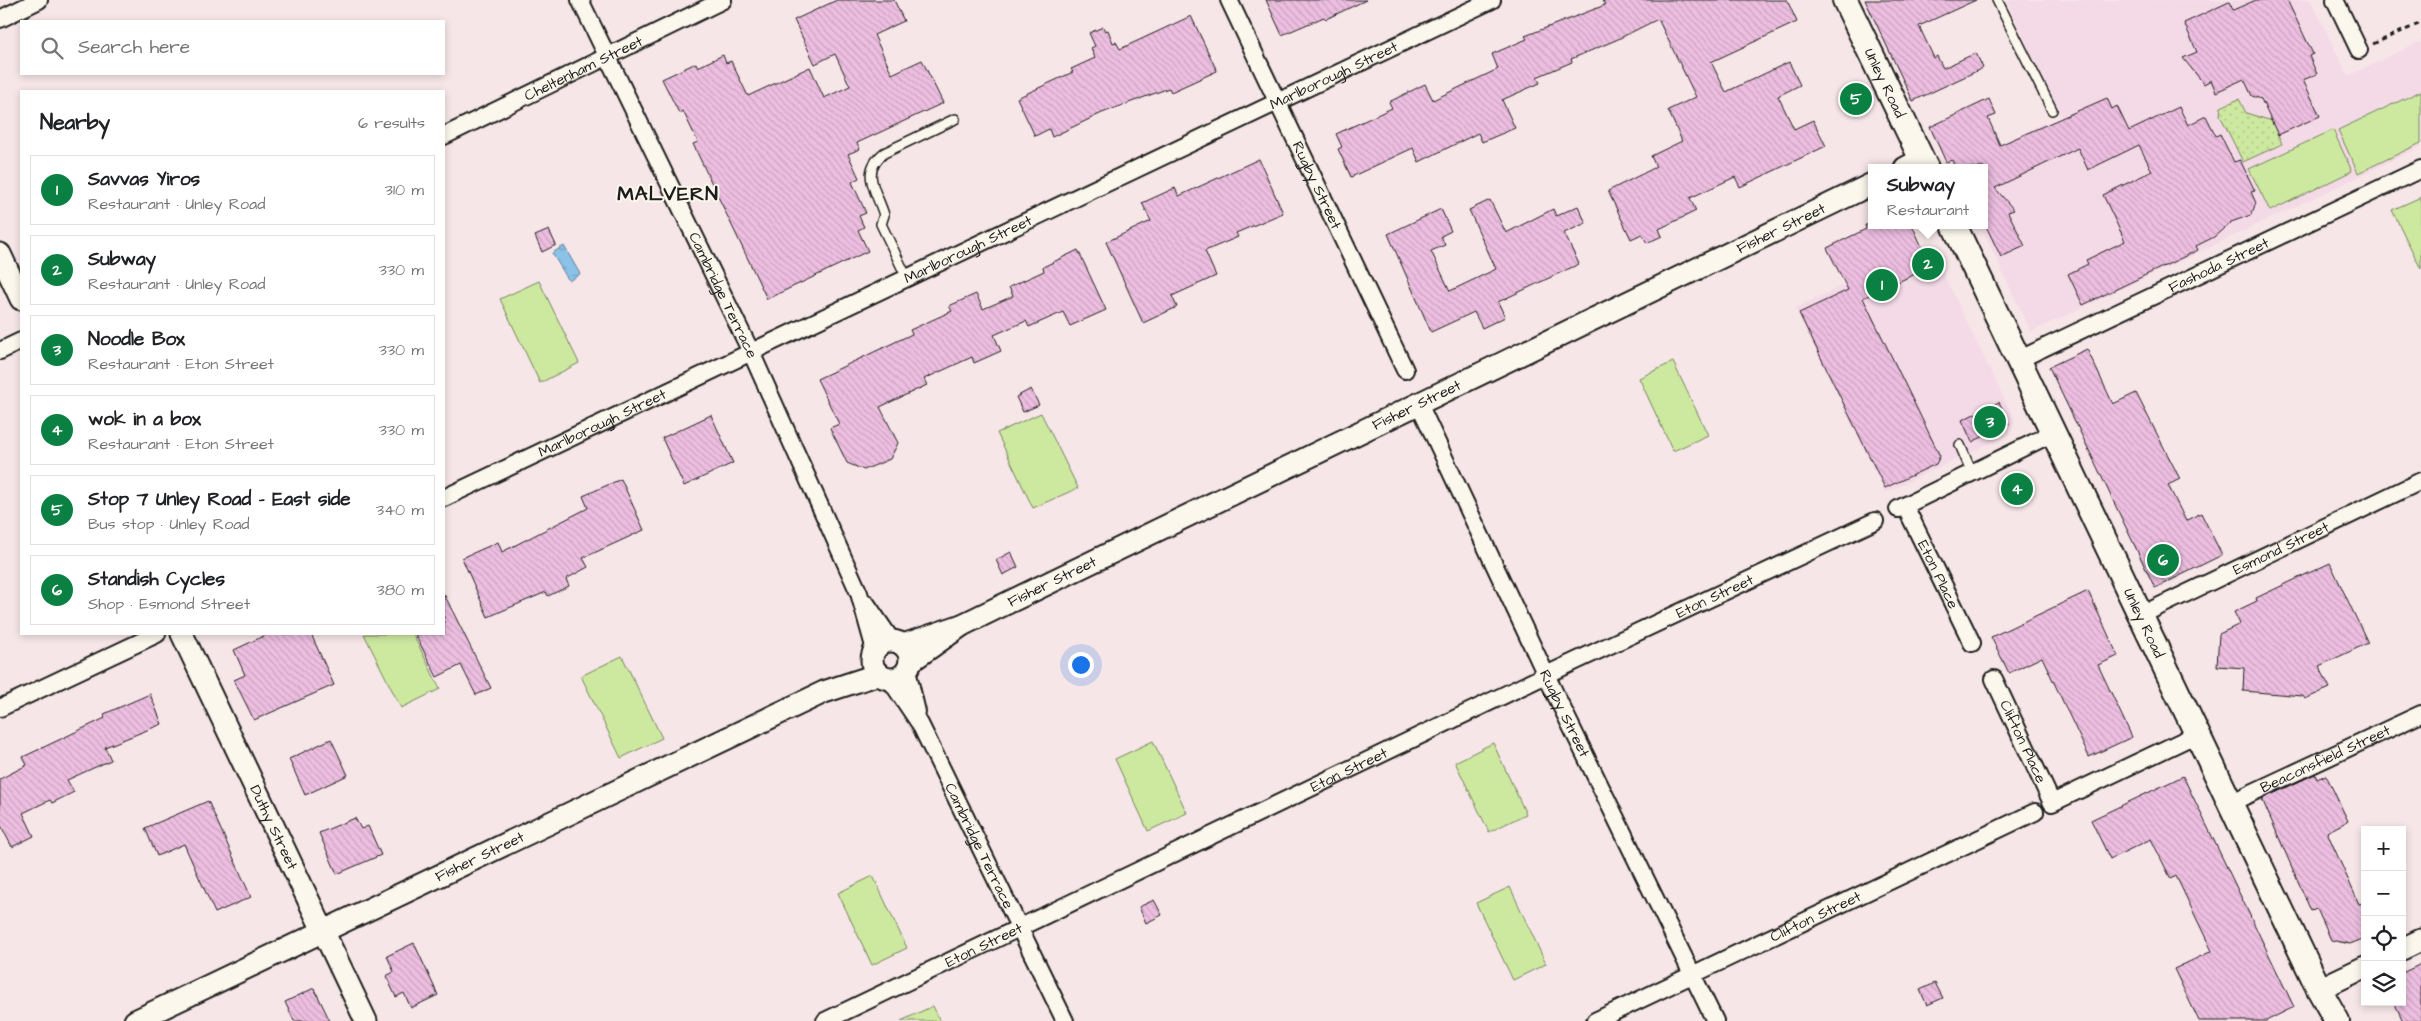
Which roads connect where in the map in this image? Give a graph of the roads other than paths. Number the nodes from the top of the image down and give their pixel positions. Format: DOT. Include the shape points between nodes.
graph roads {
  1 [pos="39,0"];
  2 [pos="580,0"];
  3 [pos="723,0"];
  4 [pos="1229,0"];
  5 [pos="1492,0"];
  6 [pos="1845,0"];
  7 [pos="1997,0"];
  8 [pos="2335,0"];
  9 [pos="0,19"];
  10 [pos="2359,50"];
  11 [pos="607,56"];
  12 [pos="1278,102"];
  13 [pos="2052,110"];
  14 [pos="955,119"];
  15 [pos="445,136"];
  16 [pos="1918,164"];
  17 [pos="2421,169"];
  18 [pos="1868,186"];
  19 [pos="1956,229"];
  20 [pos="0,254"];
  21 [pos="907,278"];
  22 [pos="20,297"];
  23 [pos="20,341"];
  24 [pos="0,351"];
  25 [pos="751,352"];
  26 [pos="2018,360"];
  27 [pos="1404,370"];
  28 [pos="1419,404"];
  29 [pos="2053,433"];
  30 [pos="1960,445"];
  31 [pos="1972,473"];
  32 [pos="2421,481"];
  33 [pos="445,498"];
  34 [pos="1875,521"];
  35 [pos="2141,615"];
  36 [pos="155,635"];
  37 [pos="182,635"];
  38 [pos="1972,643"];
  39 [pos="891,660"];
  40 [pos="1546,675"];
  41 [pos="1994,679"];
  42 [pos="0,708"];
  43 [pos="2421,714"];
  44 [pos="2198,734"];
  45 [pos="2230,803"];
  46 [pos="2035,812"];
  47 [pos="1020,929"];
  48 [pos="323,930"];
  49 [pos="2421,940"];
  50 [pos="2406,947"];
  51 [pos="2361,969"];
  52 [pos="1693,974"];
  53 [pos="2319,989"];
  54 [pos="2335,1020"];
  55 [pos="135,1021"];
  56 [pos="366,1021"];
  57 [pos="825,1021"];
  58 [pos="1065,1021"];
  59 [pos="1594,1021"];
  60 [pos="1715,1021"];
  1 -- 9 [label="street"];
  2 -- 11 [label="street, Cambridge Terrace"];
  3 -- 11 [label="street, Cheltenham Street"];
  4 -- 12 [label="street, Rugby Street"];
  5 -- 12 [label="street, Marlborough Street"];
  6 -- 16 [label="main road, Unley Road"];
  7 -- 13 [label="lane"];
  8 -- 10 [label="street"];
  11 -- 15 [label="street, Cheltenham Street"];
  11 -- 25 [label="street, Cambridge Terrace"];
  12 -- 21 [label="street, Marlborough Street"];
  12 -- 27 [label="street, Rugby Street"];
  14 -- 21 [label="lane" via="884,153 870,169 870,178 884,215 881,224"];
  17 -- 26 [label="street, Fashoda Street"];
  18 -- 28 [label="street, Fisher Street"];
  19 -- 26 [label="main road, Unley Road"];
  20 -- 22 [label="street"];
  21 -- 25 [label="street, Marlborough Street"];
  23 -- 24 [label="street"];
  25 -- 33 [label="street, Marlborough Street"];
  25 -- 39 [label="street, Cambridge Terrace"];
  26 -- 29 [label="main road, Unley Road"];
  28 -- 39 [label="street, Fisher Street"];
  28 -- 40 [label="street, Rugby Street"];
  29 -- 31 [label="street"];
  29 -- 35 [label="main road, Unley Road"];
  30 -- 31 [label="lane"];
  31 -- 38 [label="street, Eton Place" via="1902,508"];
  32 -- 35 [label="street, Esmond Street"];
  34 -- 40 [label="street, Eton Street"];
  35 -- 44 [label="main road, Unley Road"];
  36 -- 42 [label="street"];
  37 -- 48 [label="street, Duthy Street"];
  39 -- 47 [label="street, Cambridge Terrace"];
  39 -- 48 [label="street, Fisher Street"];
  40 -- 47 [label="street, Eton Street"];
  40 -- 52 [label="street, Rugby Street"];
  41 -- 44 [label="street, Clifton Place" via="2052,803"];
  43 -- 45 [label="street, Beaconsfield Street"];
  44 -- 45 [label="main road, Unley Road"];
  45 -- 53 [label="main road, Unley Road"];
  46 -- 52 [label="street, Clifton Street"];
  47 -- 57 [label="street, Eton Street"];
  47 -- 58 [label="street, Cambridge Terrace"];
  48 -- 55 [label="street, Fisher Street"];
  48 -- 56 [label="street, Duthy Street"];
  49 -- 50 [label="street"];
  51 -- 53 [label="street"];
  52 -- 59 [label="street, Clifton Street"];
  52 -- 60 [label="street, Rugby Street"];
  53 -- 54 [label="main road, Unley Road"];
}
